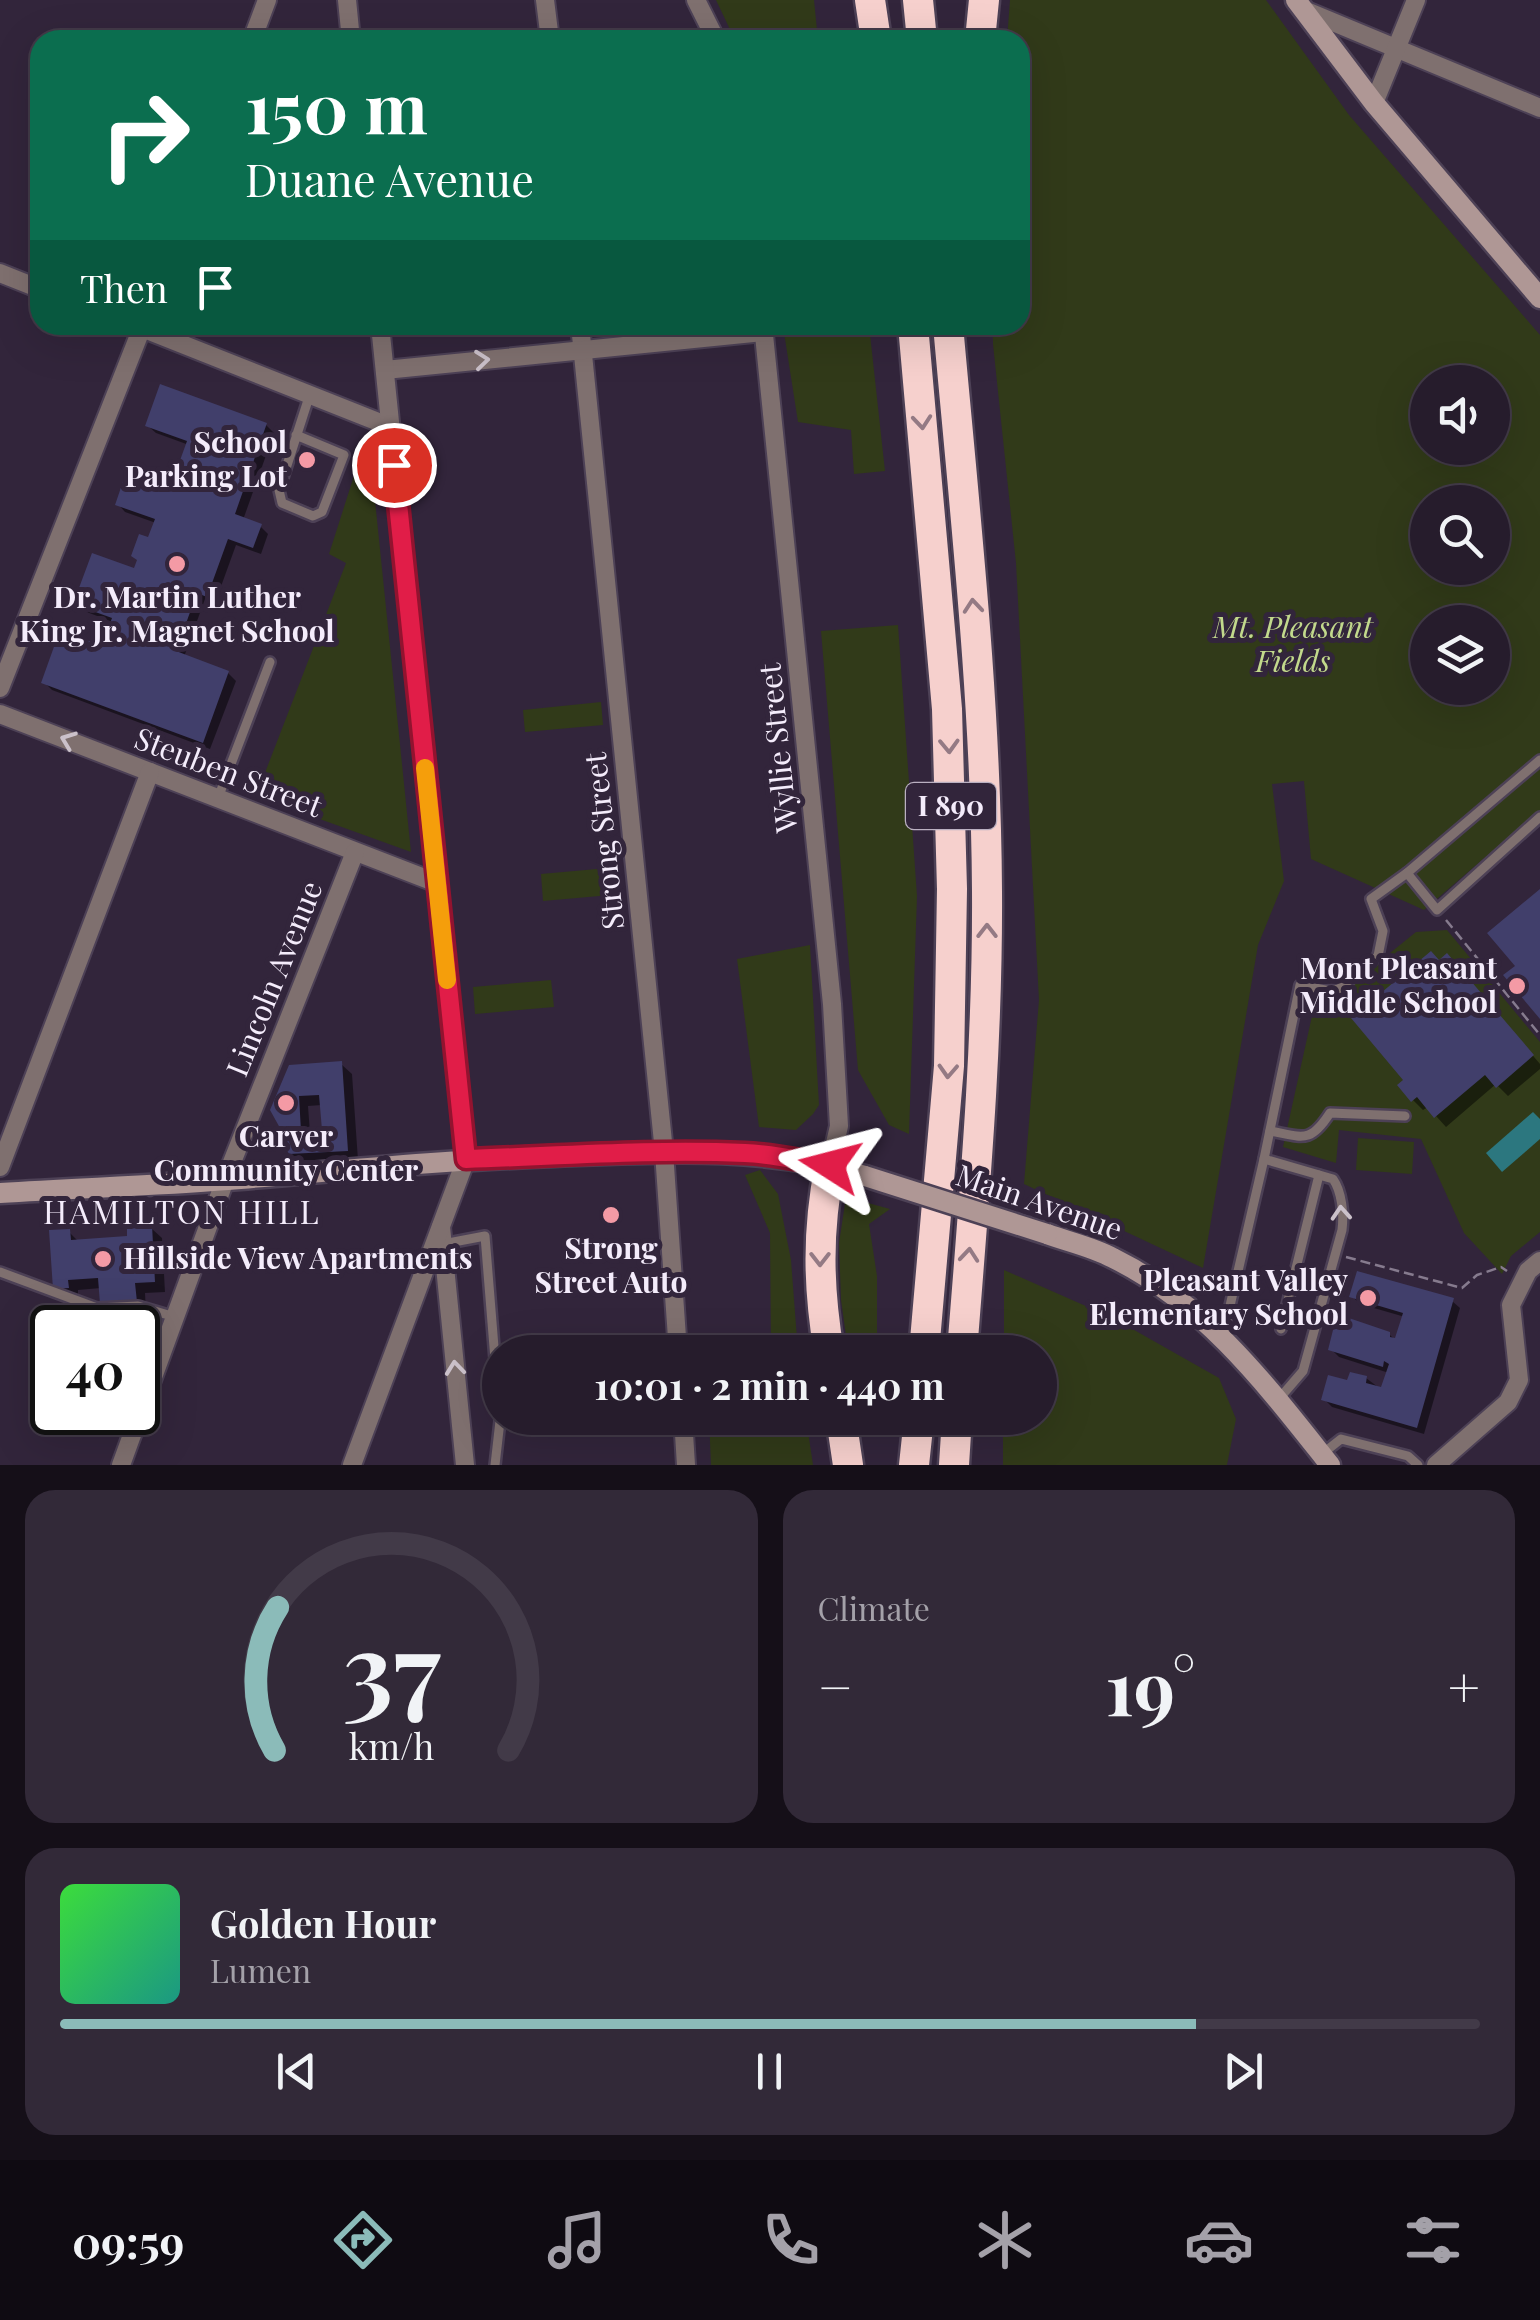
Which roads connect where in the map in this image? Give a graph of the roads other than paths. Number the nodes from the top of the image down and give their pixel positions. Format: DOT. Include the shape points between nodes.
graph roads {
  1 [pos="267,0"];
  2 [pos="347,0"];
  3 [pos="546,0"];
  4 [pos="696,0"];
  5 [pos="870,0"];
  6 [pos="884,0"];
  7 [pos="918,0"];
  8 [pos="984,0"];
  9 [pos="1416,0"];
  10 [pos="1300,5"];
  11 [pos="256,30"];
  12 [pos="350,30"];
  13 [pos="549,30"];
  14 [pos="711,30"];
  15 [pos="874,30"];
  16 [pos="886,30"];
  17 [pos="921,30"];
  18 [pos="981,30"];
  19 [pos="1395,49"];
  20 [pos="1374,103"];
  21 [pos="1540,108"];
  22 [pos="0,274"];
  23 [pos="30,285"];
  24 [pos="1538,291"];
  25 [pos="136,335"];
  26 [pos="162,335"];
  27 [pos="381,335"];
  28 [pos="581,335"];
  29 [pos="712,335"];
  30 [pos="765,335"];
  31 [pos="914,335"];
  32 [pos="949,335"];
  33 [pos="968,335"];
  34 [pos="583,350"];
  35 [pos="385,370"];
  36 [pos="310,394"];
  37 [pos="391,428"];
  38 [pos="296,435"];
  39 [pos="967,530"];
  40 [pos="270,662"];
  41 [pos="0,688"];
  42 [pos="0,714"];
  43 [pos="1540,760"];
  44 [pos="150,772"];
  45 [pos="218,798"];
  46 [pos="1540,817"];
  47 [pos="355,852"];
  48 [pos="1407,873"];
  49 [pos="437,883"];
  50 [pos="1405,1116"];
  51 [pos="1270,1131"];
  52 [pos="664,1152"];
  53 [pos="466,1159"];
  54 [pos="1264,1159"];
  55 [pos="830,1165"];
  56 [pos="0,1166"];
  57 [pos="1319,1175"];
  58 [pos="225,1180"];
  59 [pos="0,1193"];
  60 [pos="441,1223"];
  61 [pos="443,1244"];
  62 [pos="1540,1261"];
  63 [pos="0,1272"];
  64 [pos="175,1317"];
  65 [pos="1281,1328"];
  66 [pos="677,1335"];
  67 [pos="827,1335"];
  68 [pos="926,1335"];
  69 [pos="963,1335"];
  70 [pos="1223,1336"];
  71 [pos="1519,1380"];
  72 [pos="1540,1386"];
  73 [pos="1278,1400"];
  74 [pos="684,1435"];
  75 [pos="844,1435"];
  76 [pos="917,1435"];
  77 [pos="956,1435"];
  78 [pos="1326,1460"];
  79 [pos="122,1465"];
  80 [pos="352,1465"];
  81 [pos="465,1465"];
  82 [pos="495,1465"];
  83 [pos="686,1465"];
  84 [pos="848,1465"];
  85 [pos="914,1465"];
  86 [pos="954,1465"];
  87 [pos="1418,1465"];
  88 [pos="1436,1465"];
  1 -- 11 [label="street"];
  2 -- 12 [label="street"];
  3 -- 13 [label="street"];
  4 -- 14 [label="street"];
  5 -- 15 [label="highway"];
  6 -- 16 [label="highway"];
  7 -- 17 [label="highway"];
  8 -- 18 [label="highway"];
  9 -- 19 [label="street"];
  10 -- 19 [label="street"];
  10 -- 20 [label="street"];
  19 -- 20 [label="street"];
  19 -- 21 [label="street"];
  20 -- 24 [label="street"];
  22 -- 23 [label="street"];
  25 -- 41 [label="street"];
  26 -- 36 [label="street"];
  27 -- 35 [label="street"];
  28 -- 34 [label="street, Strong Street"];
  29 -- 34 [label="street"];
  30 -- 55 [label="street, Wyllie Street" via="832,1004 838,1126"];
  31 -- 68 [label="highway, I 890, one-way" via="947,710 952,890 948,1084"];
  32 -- 39 [label="highway, I 890"];
  33 -- 39 [label="highway"];
  35 -- 34 [label="street, one-way"];
  34 -- 52 [label="street, Strong Street"];
  35 -- 37 [label="street"];
  36 -- 37 [label="street"];
  36 -- 38 [label="lane"];
  37 -- 49 [label="street"];
  38 -- 38 [label="lane" via="279,490 282,503 314,516 322,512 344,454"];
  69 -- 39 [label="highway, I 890, one-way" via="987,961 982,707"];
  40 -- 45 [label="lane"];
  44 -- 42 [label="street, Steuben Street, one-way"];
  43 -- 48 [label="lane"];
  44 -- 45 [label="street, Steuben Street"];
  44 -- 56 [label="street"];
  45 -- 47 [label="street, Steuben Street"];
  46 -- 48 [label="lane" via="1438,910"];
  47 -- 49 [label="street, Steuben Street"];
  47 -- 58 [label="street, Lincoln Avenue"];
  48 -- 51 [label="lane" via="1371,900 1383,931 1378,956 1339,989 1300,986"];
  49 -- 53 [label="street"];
  50 -- 51 [label="lane" via="1330,1112 1318,1131 1304,1137"];
  51 -- 54 [label="lane"];
  52 -- 53 [label="street, Main Avenue"];
  52 -- 55 [label="street, Main Avenue" via="750,1153"];
  52 -- 66 [label="street, Strong Street"];
  53 -- 58 [label="street, Main Avenue"];
  53 -- 60 [label="street"];
  54 -- 57 [label="lane"];
  54 -- 70 [label="lane"];
  55 -- 67 [label="highway, one-way" via="819,1268"];
  55 -- 70 [label="street, Main Avenue, bridge" via="1112,1257"];
  57 -- 65 [label="lane"];
  73 -- 57 [label="lane, one-way" via="1303,1371 1343,1222 1338,1189"];
  58 -- 59 [label="street, Main Avenue"];
  58 -- 64 [label="street, Lincoln Avenue"];
  60 -- 61 [label="street"];
  60 -- 80 [label="street"];
  81 -- 61 [label="street, one-way"];
  61 -- 82 [label="lane" via="485,1236 500,1421"];
  62 -- 71 [label="street" via="1511,1305"];
  63 -- 64 [label="lane" via="98,1308 138,1306"];
  64 -- 79 [label="street, Lincoln Avenue"];
  70 -- 73 [label="street, Main Avenue"];
  71 -- 72 [label="street"];
  71 -- 88 [label="street" via="1508,1402"];
  73 -- 78 [label="street, Main Avenue"];
  74 -- 83 [label="street"];
  75 -- 84 [label="highway"];
  76 -- 85 [label="highway"];
  77 -- 86 [label="highway"];
  78 -- 87 [label="lane" via="1341,1439 1408,1456"];
}
